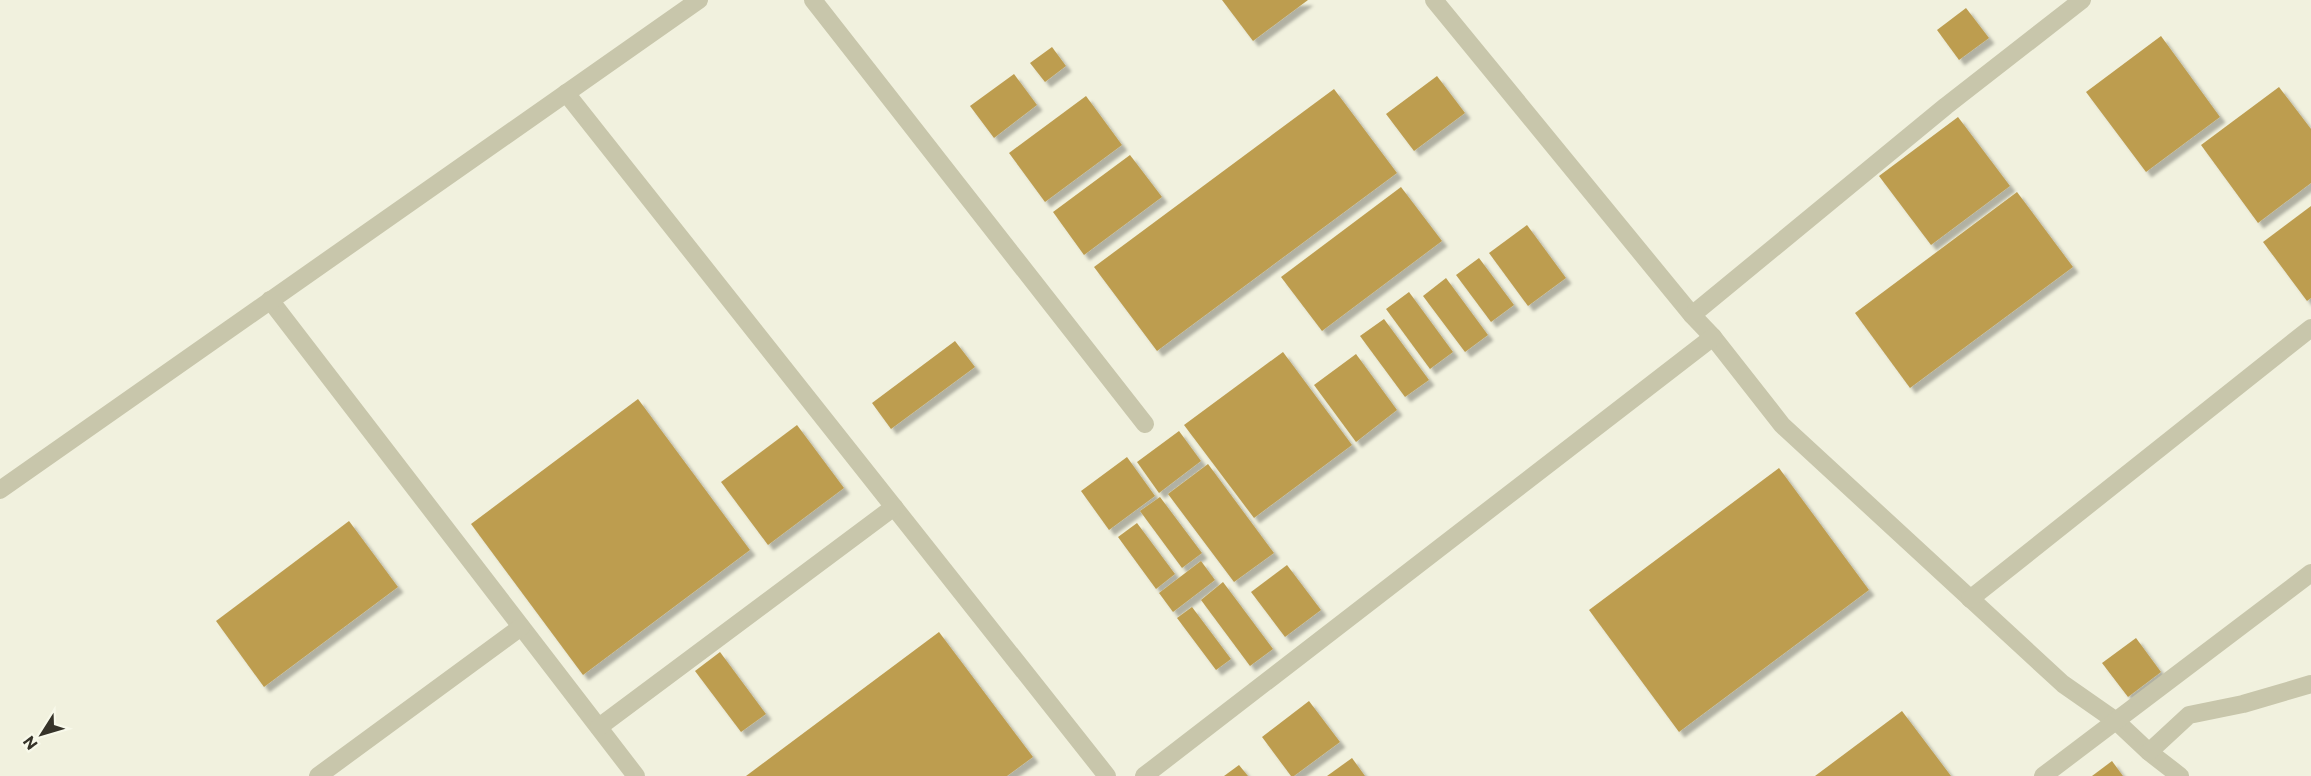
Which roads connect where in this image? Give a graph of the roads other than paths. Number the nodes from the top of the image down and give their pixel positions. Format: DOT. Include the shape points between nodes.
graph roads {
  1 [pos="699,0"];
  2 [pos="813,0"];
  3 [pos="1434,0"];
  4 [pos="2082,0"];
  5 [pos="566,93"];
  6 [pos="270,300"];
  7 [pos="1692,315"];
  8 [pos="2311,328"];
  9 [pos="1713,337"];
  10 [pos="1144,424"];
  11 [pos="0,490"];
  12 [pos="894,507"];
  13 [pos="2311,573"];
  14 [pos="1970,599"];
  15 [pos="521,627"];
  16 [pos="2311,684"];
  17 [pos="2116,721"];
  18 [pos="599,727"];
  19 [pos="2148,752"];
  20 [pos="318,776"];
  21 [pos="636,776"];
  22 [pos="1107,776"];
  23 [pos="1144,776"];
  24 [pos="2043,776"];
  25 [pos="2180,776"];
  1 -- 5 [label="street"];
  2 -- 10 [label="street"];
  3 -- 7 [label="street"];
  4 -- 7 [label="street"];
  5 -- 6 [label="street"];
  5 -- 12 [label="street"];
  6 -- 11 [label="street"];
  6 -- 15 [label="street"];
  7 -- 9 [label="street"];
  8 -- 14 [label="street"];
  9 -- 14 [label="street" via="1782,425"];
  9 -- 23 [label="street"];
  12 -- 18 [label="street"];
  12 -- 22 [label="street"];
  13 -- 17 [label="street"];
  14 -- 17 [label="street" via="2063,684"];
  15 -- 18 [label="street"];
  15 -- 20 [label="street"];
  16 -- 19 [label="street" via="2189,715"];
  17 -- 19 [label="street"];
  17 -- 24 [label="street"];
  18 -- 21 [label="street"];
  19 -- 25 [label="street"];
}
